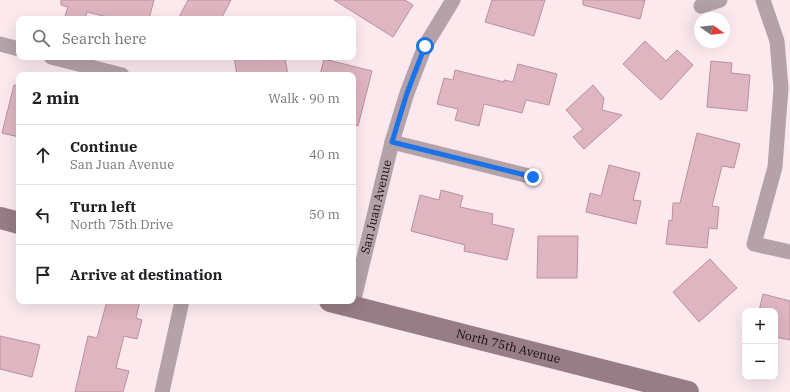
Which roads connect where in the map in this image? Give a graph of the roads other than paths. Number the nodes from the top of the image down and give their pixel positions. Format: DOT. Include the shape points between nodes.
graph roads {
  1 [pos="453,0"];
  2 [pos="720,0"];
  3 [pos="763,0"];
  4 [pos="701,6"];
  5 [pos="0,44"];
  6 [pos="16,48"];
  7 [pos="64,60"];
  8 [pos="110,72"];
  9 [pos="392,142"];
  10 [pos="533,177"];
  11 [pos="0,218"];
  12 [pos="16,222"];
  13 [pos="790,252"];
  14 [pos="356,290"];
  15 [pos="181,304"];
  16 [pos="341,304"];
  17 [pos="353,304"];
  18 [pos="352,307"];
  19 [pos="162,392"];
  20 [pos="688,392"];
  1 -- 9 [label="street, San Juan Avenue" via="425,46"];
  2 -- 4 [label="street"];
  3 -- 13 [label="street" via="777,41 781,88 775,166 754,244"];
  5 -- 6 [label="street"];
  7 -- 8 [label="street"];
  9 -- 10 [label="street"];
  9 -- 14 [label="street, San Juan Avenue"];
  11 -- 12 [label="main road"];
  15 -- 19 [label="street"];
  16 -- 18 [label="main road, North 75th Avenue"];
  17 -- 18 [label="street, San Juan Avenue"];
  18 -- 20 [label="main road, North 75th Avenue"];
}
